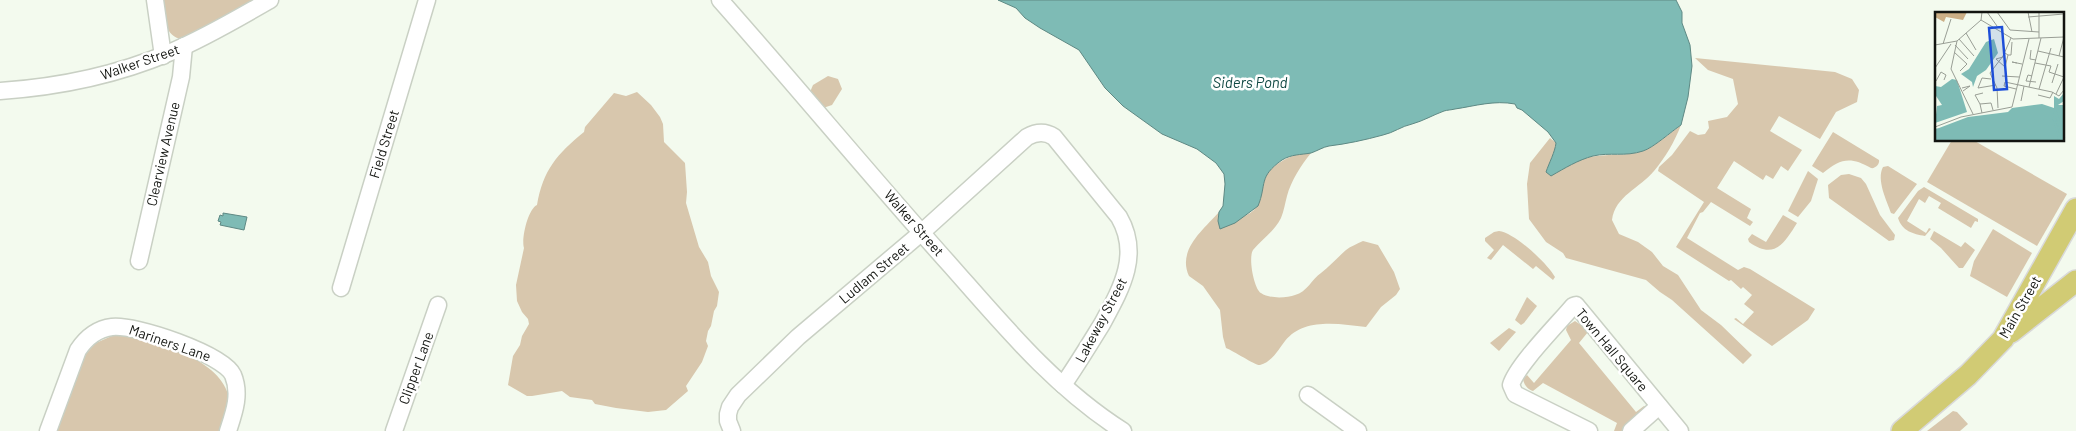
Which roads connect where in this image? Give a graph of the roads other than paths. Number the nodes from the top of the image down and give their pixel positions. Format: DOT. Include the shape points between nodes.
graph roads {
  1 [pos="155,0"];
  2 [pos="270,0"];
  3 [pos="427,0"];
  4 [pos="720,0"];
  5 [pos="184,46"];
  6 [pos="163,56"];
  7 [pos="0,91"];
  8 [pos="1043,133"];
  9 [pos="2076,209"];
  10 [pos="921,233"];
  11 [pos="139,261"];
  12 [pos="2076,271"];
  13 [pos="2038,276"];
  14 [pos="2076,281"];
  15 [pos="341,288"];
  16 [pos="438,305"];
  17 [pos="2003,339"];
  18 [pos="1062,385"];
  19 [pos="1308,395"];
  20 [pos="1659,406"];
  21 [pos="48,431"];
  22 [pos="228,431"];
  23 [pos="394,431"];
  24 [pos="732,431"];
  25 [pos="1123,431"];
  26 [pos="1358,431"];
  27 [pos="1589,431"];
  28 [pos="1631,431"];
  29 [pos="1680,431"];
  30 [pos="1902,431"];
  1 -- 6 [label="street"];
  2 -- 5 [label="street, Walker Street"];
  3 -- 15 [label="street, Field Street"];
  4 -- 10 [label="street, Walker Street"];
  5 -- 6 [label="street, Walker Street"];
  5 -- 11 [label="street, Clearview Avenue" via="181,77"];
  6 -- 7 [label="street, Walker Street" via="76,82"];
  8 -- 10 [label="street, Ludlam Street" via="1027,138"];
  8 -- 18 [label="street, Lakeway Street" via="1054,138 1119,217 1125,227 1129,247 1125,278 1117,296 1080,362"];
  9 -- 13 [label="main road, Main Street"];
  10 -- 18 [label="street, Walker Street"];
  10 -- 24 [label="street, Ludlam Street" via="798,337 738,395 728,414"];
  12 -- 13 [label="main road" via="2050,277"];
  13 -- 17 [label="main road, Main Street"];
  14 -- 17 [label="main road"];
  16 -- 23 [label="street, Clipper Lane"];
  17 -- 30 [label="main road, Main Street" via="1968,375"];
  18 -- 25 [label="street, Walker Street"];
  19 -- 26 [label="street"];
  20 -- 27 [label="street, Town Hall Square" via="1578,306 1573,306 1525,362 1511,384 1516,394"];
  20 -- 28 [label="street"];
  20 -- 29 [label="street, Town Hall Square"];
  21 -- 22 [label="street, Mariners Lane" via="78,350 104,328 121,326 204,352 230,369 237,395"];
}
